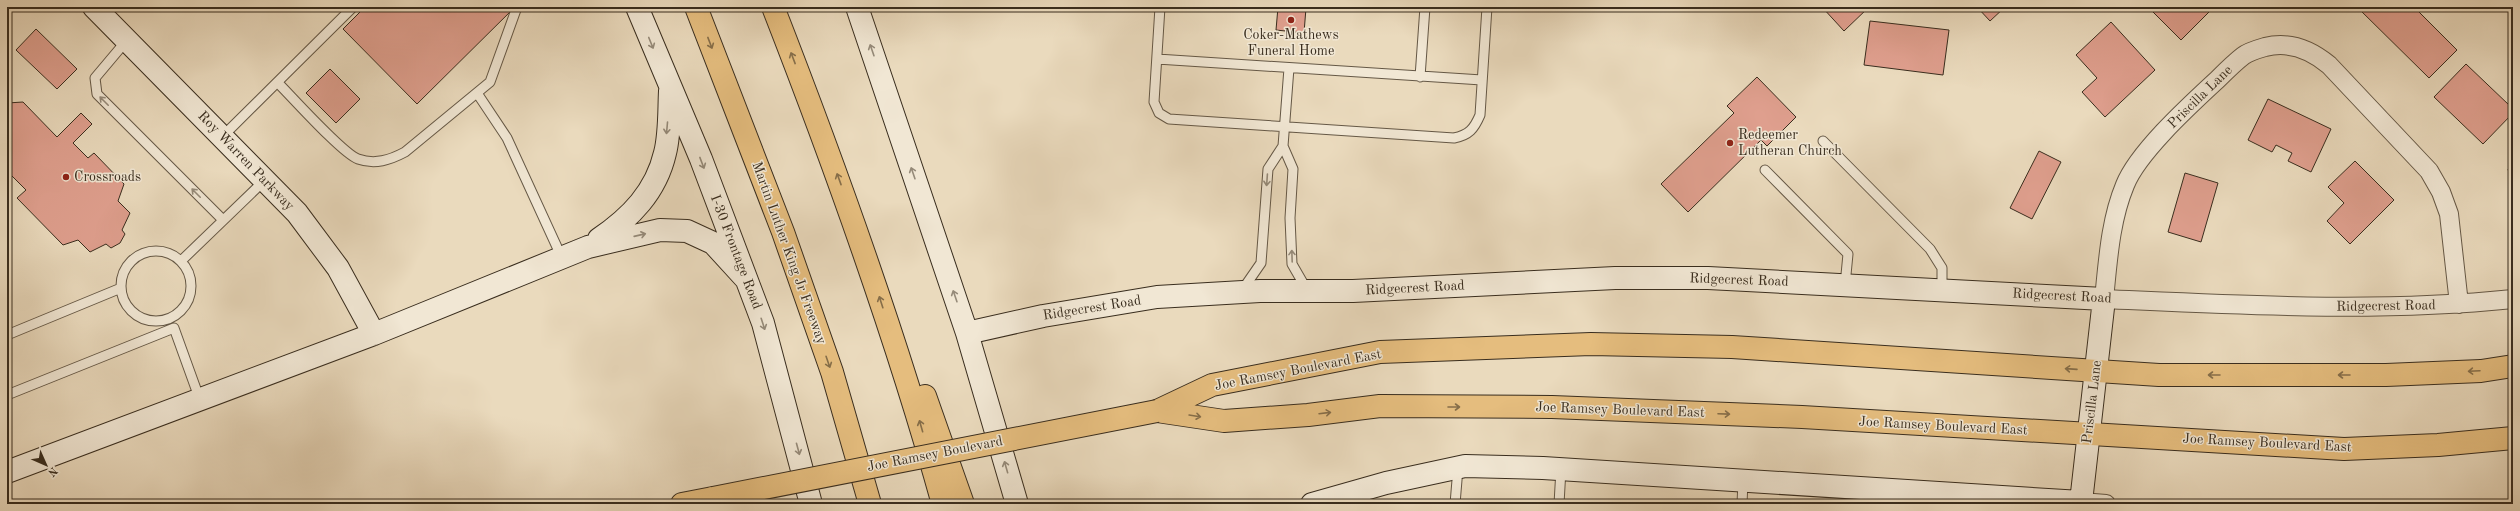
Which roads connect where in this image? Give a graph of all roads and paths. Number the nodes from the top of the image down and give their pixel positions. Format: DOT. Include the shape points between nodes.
graph roads {
  1 [pos="94,7"];
  2 [pos="353,7"];
  3 [pos="517,7"];
  4 [pos="637,7"];
  5 [pos="696,7"];
  6 [pos="774,7"];
  7 [pos="857,7"];
  8 [pos="1160,7"];
  9 [pos="1425,7"];
  10 [pos="1487,7"];
  11 [pos="127,40"];
  12 [pos="1157,59"];
  13 [pos="1290,68"];
  14 [pos="1420,77"];
  15 [pos="1482,80"];
  16 [pos="278,83"];
  17 [pos="670,90"];
  18 [pos="478,92"];
  19 [pos="1285,127"];
  20 [pos="223,136"];
  21 [pos="1823,142"];
  22 [pos="1283,146"];
  23 [pos="1765,170"];
  24 [pos="266,179"];
  25 [pos="223,220"];
  26 [pos="588,247"];
  27 [pos="562,258"];
  28 [pos="181,261"];
  29 [pos="745,278"];
  30 [pos="1845,285"];
  31 [pos="121,288"];
  32 [pos="1942,290"];
  33 [pos="1307,291"];
  34 [pos="1240,293"];
  35 [pos="2104,299"];
  36 [pos="2513,299"];
  37 [pos="2459,304"];
  38 [pos="170,318"];
  39 [pos="174,328"];
  40 [pos="968,333"];
  41 [pos="374,334"];
  42 [pos="7,335"];
  43 [pos="898,348"];
  44 [pos="2513,366"];
  45 [pos="2096,370"];
  46 [pos="7,395"];
  47 [pos="200,400"];
  48 [pos="1157,411"];
  49 [pos="2088,434"];
  50 [pos="2513,438"];
  51 [pos="1458,468"];
  52 [pos="1560,469"];
  53 [pos="7,472"];
  54 [pos="1743,481"];
  55 [pos="1884,497"];
  56 [pos="1915,498"];
  57 [pos="1951,499"];
  58 [pos="2037,502"];
  59 [pos="2081,502"];
  60 [pos="682,504"];
  61 [pos="811,504"];
  62 [pos="870,504"];
  63 [pos="943,504"];
  64 [pos="963,504"];
  65 [pos="1017,504"];
  66 [pos="1312,504"];
  67 [pos="1455,504"];
  68 [pos="1559,504"];
  69 [pos="1742,504"];
  70 [pos="2106,504"];
  1 -- 11 [label="street, Roy Warren Parkway"];
  2 -- 16 [label="lane"];
  3 -- 18 [label="lane" via="495,73 490,82"];
  4 -- 17 [label="street, I-30 Frontage Road, one-way"];
  5 -- 62 [label="highway, Martin Luther King Jr Freeway, one-way" via="782,232 832,372"];
  43 -- 6 [label="highway, one-way" via="858,232"];
  40 -- 7 [label="street, one-way"];
  8 -- 12 [label="lane"];
  9 -- 14 [label="lane"];
  10 -- 15 [label="lane"];
  11 -- 20 [label="street, Roy Warren Parkway"];
  25 -- 11 [label="lane, one-way" via="97,94 95,78"];
  12 -- 13 [label="lane"];
  12 -- 19 [label="lane" via="1154,102 1159,113 1168,119"];
  13 -- 14 [label="lane"];
  13 -- 19 [label="lane"];
  14 -- 15 [label="lane"];
  15 -- 19 [label="lane" via="1480,115 1467,135 1454,138"];
  16 -- 18 [label="lane" via="343,149 356,159 372,162 390,160 405,152"];
  16 -- 20 [label="lane"];
  17 -- 26 [label="street, one-way" via="665,153 649,193 624,222"];
  17 -- 29 [label="street, I-30 Frontage Road, one-way" via="701,159"];
  18 -- 27 [label="lane" via="506,138"];
  19 -- 22 [label="lane"];
  20 -- 24 [label="street, Roy Warren Parkway"];
  21 -- 32 [label="lane" via="1930,249 1942,268"];
  33 -- 22 [label="lane, one-way" via="1292,264 1290,218 1293,169"];
  22 -- 34 [label="lane, one-way" via="1268,169 1261,262"];
  23 -- 30 [label="lane" via="1848,254"];
  24 -- 25 [label="lane"];
  24 -- 41 [label="street, Roy Warren Parkway" via="320,240"];
  25 -- 28 [label="lane"];
  26 -- 27 [label="street"];
  26 -- 29 [label="street, one-way" via="660,230 687,231 713,243"];
  27 -- 41 [label="street"];
  28 -- 31 [label="lane" via="165,251 146,252 130,262 125,270"];
  28 -- 38 [label="lane" via="187,268 191,287 185,306"];
  29 -- 61 [label="street, I-30 Frontage Road, one-way" via="763,323"];
  30 -- 32 [label="street, Ridgecrest Road"];
  30 -- 33 [label="street, Ridgecrest Road" via="1708,278 1615,278"];
  31 -- 38 [label="lane" via="127,306 142,318"];
  31 -- 42 [label="lane"];
  32 -- 35 [label="street, Ridgecrest Road"];
  33 -- 34 [label="street, Ridgecrest Road"];
  34 -- 40 [label="street, Ridgecrest Road" via="1157,297 1043,316"];
  35 -- 37 [label="street, Ridgecrest Road" via="2288,308"];
  35 -- 37 [label="street, Priscilla Lane" via="2110,242 2124,186 2133,170 2181,112 2243,56 2264,47 2278,45 2297,47 2315,54 2329,65 2429,171 2449,214"];
  35 -- 45 [label="street, Priscilla Lane"];
  36 -- 37 [label="street, Ridgecrest Road"];
  38 -- 39 [label="lane"];
  39 -- 46 [label="lane"];
  39 -- 47 [label="lane"];
  65 -- 40 [label="street, one-way"];
  41 -- 47 [label="street"];
  63 -- 43 [label="highway, one-way"];
  43 -- 64 [label="highway" via="929,403"];
  44 -- 45 [label="highway, Joe Ramsey Boulevard East, one-way" via="2481,371 2386,375 2159,375"];
  45 -- 48 [label="highway, Joe Ramsey Boulevard East, one-way" via="1716,347 1591,344 1380,352 1212,385"];
  45 -- 49 [label="street, Priscilla Lane"];
  47 -- 53 [label="street"];
  48 -- 49 [label="highway, Joe Ramsey Boulevard East, one-way" via="1224,421 1308,415 1380,406 1552,407"];
  48 -- 60 [label="highway, Joe Ramsey Boulevard, bridge"];
  49 -- 50 [label="highway, Joe Ramsey Boulevard East" via="2344,449 2438,445"];
  49 -- 59 [label="street, Priscilla Lane"];
  51 -- 52 [label="street"];
  51 -- 66 [label="street" via="1386,483"];
  51 -- 67 [label="lane"];
  52 -- 54 [label="street"];
  52 -- 68 [label="lane"];
  54 -- 55 [label="street"];
  54 -- 69 [label="lane"];
  55 -- 56 [label="street"];
  56 -- 57 [label="street"];
  57 -- 58 [label="street"];
  58 -- 59 [label="street"];
  59 -- 70 [label="street"];
}
